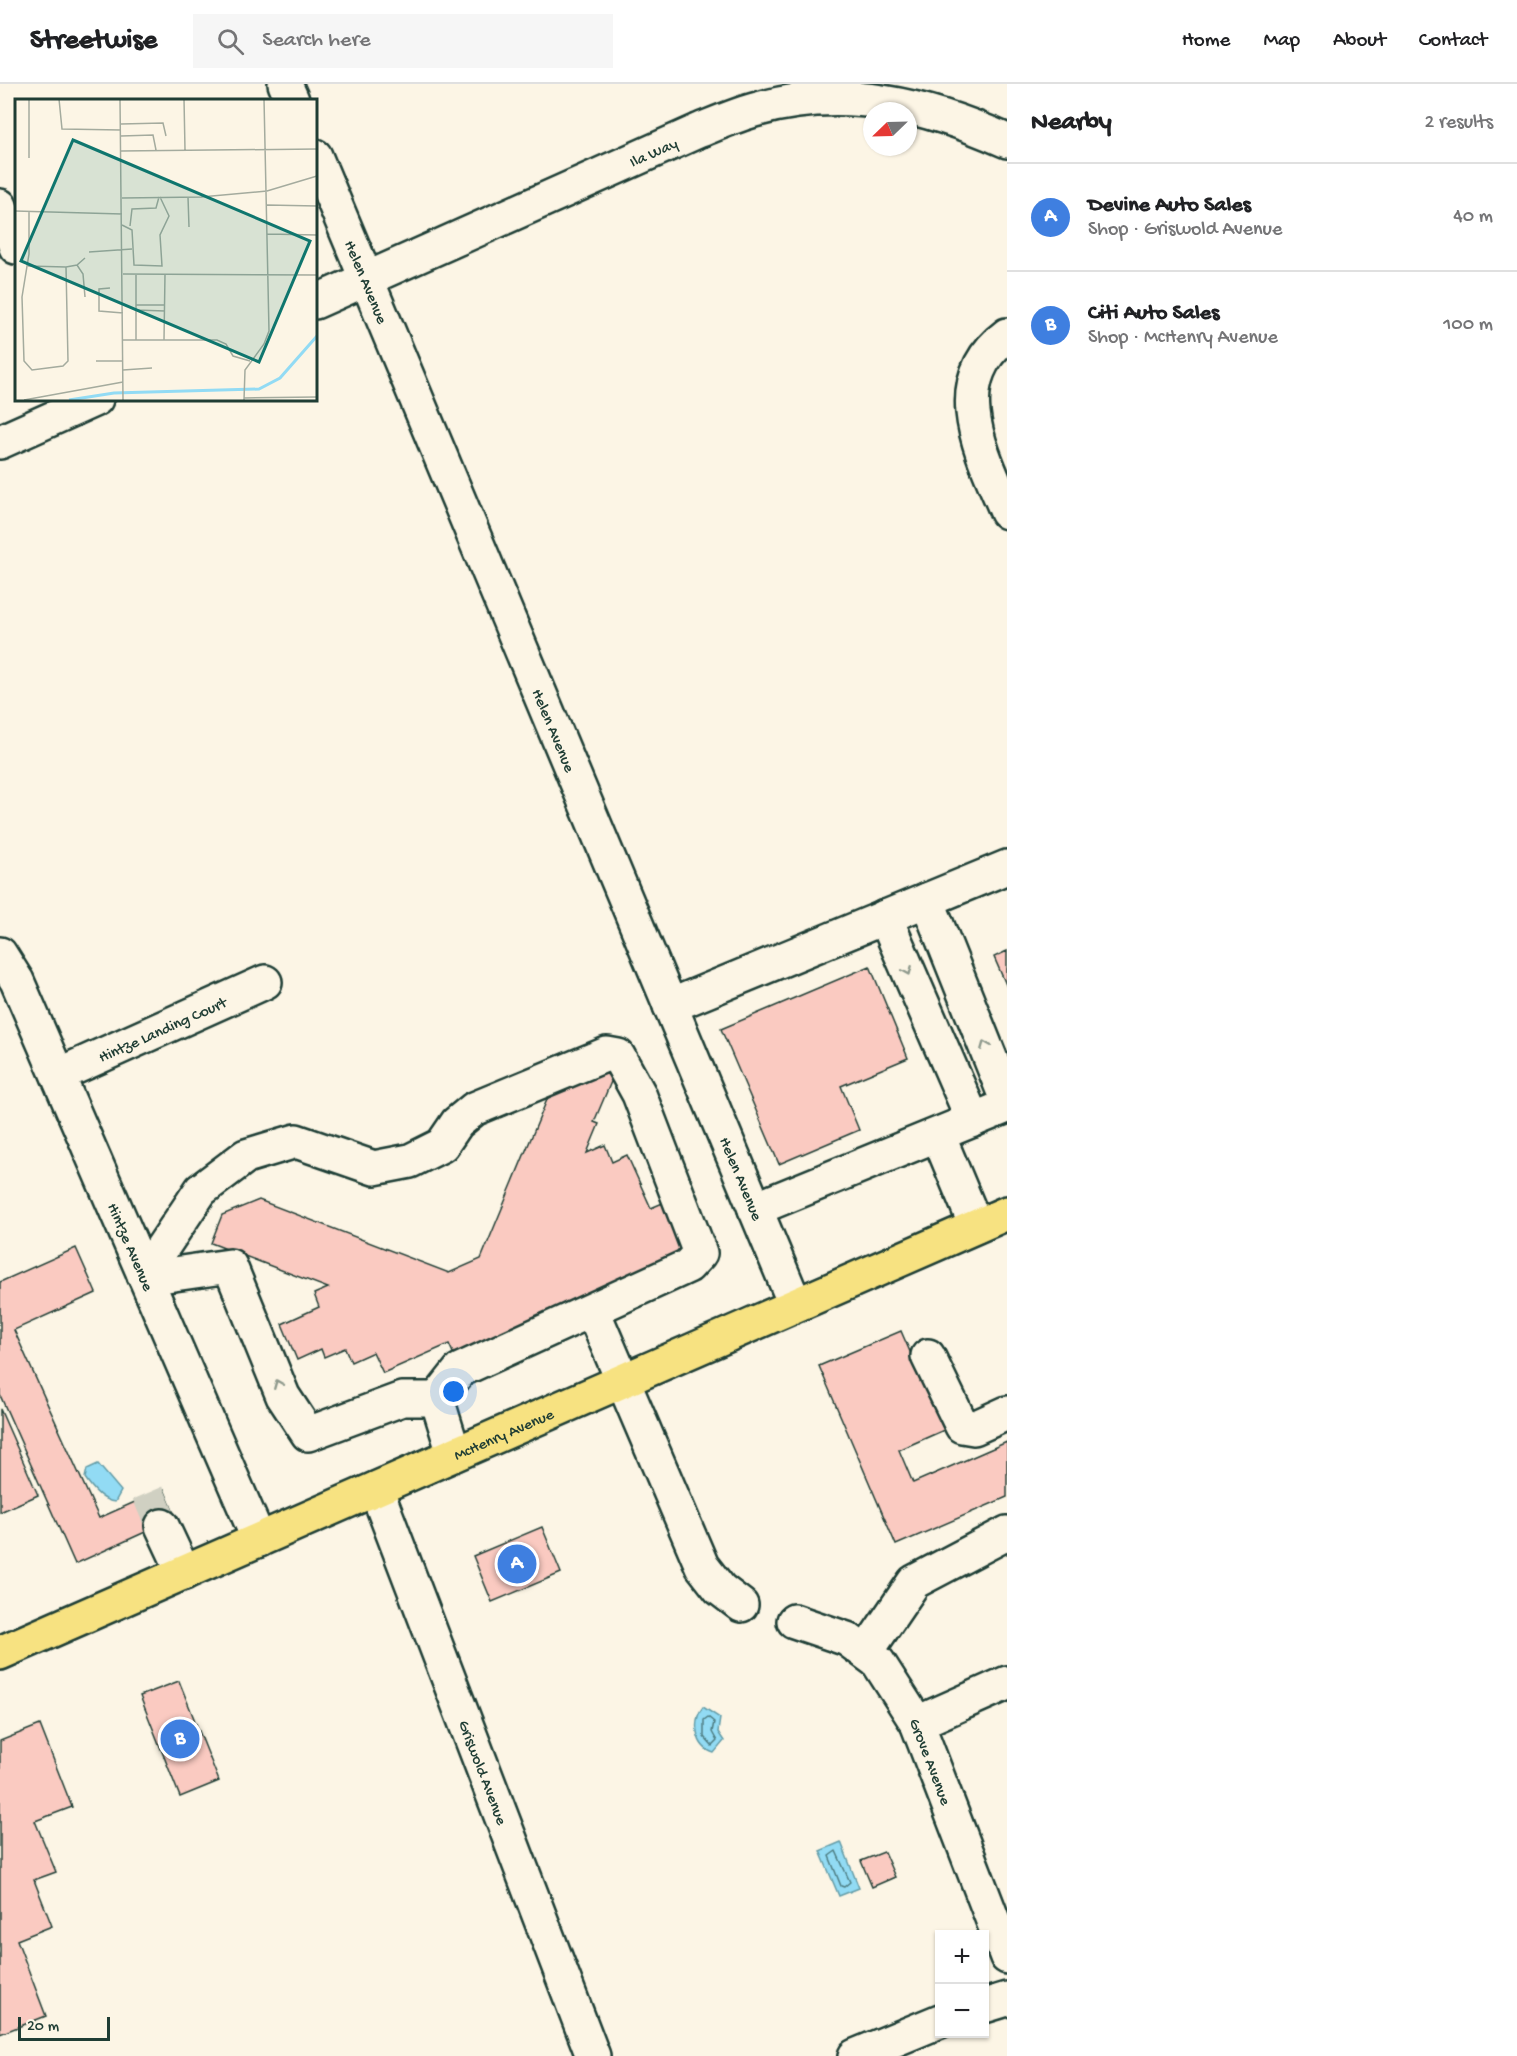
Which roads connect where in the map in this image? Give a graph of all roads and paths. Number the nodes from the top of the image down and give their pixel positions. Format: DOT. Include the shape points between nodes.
graph roads {
  1 [pos="285,84"];
  2 [pos="292,99"];
  3 [pos="1007,141"];
  4 [pos="316,158"];
  5 [pos="0,206"];
  6 [pos="15,244"];
  7 [pos="366,280"];
  8 [pos="316,302"];
  9 [pos="1007,335"];
  10 [pos="85,401"];
  11 [pos="0,442"];
  12 [pos="1007,512"];
  13 [pos="1007,867"];
  14 [pos="927,900"];
  15 [pos="885,917"];
  16 [pos="0,954"];
  17 [pos="265,982"];
  18 [pos="670,1006"];
  19 [pos="58,1075"];
  20 [pos="1007,1100"];
  21 [pos="1007,1106"];
  22 [pos="973,1120"];
  23 [pos="938,1135"];
  24 [pos="755,1209"];
  25 [pos="1007,1213"];
  26 [pos="976,1226"];
  27 [pos="145,1277"];
  28 [pos="795,1304"];
  29 [pos="593,1311"];
  30 [pos="928,1356"];
  31 [pos="624,1380"];
  32 [pos="437,1399"];
  33 [pos="1007,1413"];
  34 [pos="454,1454"];
  35 [pos="376,1489"];
  36 [pos="162,1526"];
  37 [pos="1007,1533"];
  38 [pos="259,1540"];
  39 [pos="184,1573"];
  40 [pos="741,1605"];
  41 [pos="794,1621"];
  42 [pos="867,1651"];
  43 [pos="0,1653"];
  44 [pos="1007,1683"];
  45 [pos="917,1723"];
  46 [pos="1007,1957"];
  47 [pos="1007,1999"];
  48 [pos="989,2004"];
  49 [pos="935,2023"];
  50 [pos="593,2056"];
  51 [pos="855,2056"];
  1 -- 2 [label="street"];
  3 -- 7 [label="street, Ila Way" via="912,106 866,99 779,104 698,131"];
  4 -- 7 [label="street, Helen Avenue"];
  5 -- 6 [label="street"];
  7 -- 8 [label="street, Ila Way"];
  7 -- 18 [label="street, Helen Avenue"];
  9 -- 12 [label="street" via="980,366 970,395 978,444"];
  10 -- 11 [label="street"];
  13 -- 14 [label="street"];
  14 -- 15 [label="street"];
  20 -- 14 [label="street, one-way"];
  15 -- 18 [label="street"];
  15 -- 22 [label="street, one-way"];
  16 -- 19 [label="street, Hintze Avenue"];
  17 -- 19 [label="street, Hintze Landing Court"];
  18 -- 24 [label="street, Helen Avenue"];
  19 -- 27 [label="street, Hintze Avenue"];
  21 -- 22 [label="street"];
  22 -- 23 [label="street"];
  23 -- 24 [label="street"];
  23 -- 26 [label="street"];
  24 -- 28 [label="street, Helen Avenue"];
  25 -- 26 [label="main road, McHenry Avenue"];
  26 -- 28 [label="main road, McHenry Avenue"];
  27 -- 29 [label="street" via="201,1191 246,1156 296,1141 374,1168 410,1161 442,1145 457,1123 474,1109 607,1054 618,1056 639,1094 700,1253 688,1266"];
  32 -- 27 [label="street, one-way" via="402,1399 308,1434 283,1396 230,1266"];
  27 -- 38 [label="street, Hintze Avenue"];
  28 -- 31 [label="main road, McHenry Avenue"];
  29 -- 31 [label="street"];
  29 -- 32 [label="street" via="460,1370"];
  30 -- 33 [label="street" via="962,1426 974,1428"];
  31 -- 34 [label="main road, McHenry Avenue"];
  31 -- 40 [label="street" via="702,1566 720,1589"];
  32 -- 34 [label="street"];
  34 -- 35 [label="main road, McHenry Avenue"];
  35 -- 38 [label="main road, McHenry Avenue"];
  35 -- 50 [label="street, Griswold Avenue"];
  36 -- 39 [label="street"];
  37 -- 42 [label="street" via="914,1582"];
  38 -- 39 [label="main road, McHenry Avenue"];
  39 -- 43 [label="main road, McHenry Avenue"];
  41 -- 42 [label="street, Grove Avenue" via="847,1639"];
  42 -- 45 [label="street, Grove Avenue"];
  44 -- 45 [label="street"];
  45 -- 46 [label="street, Grove Avenue"];
  47 -- 48 [label="street"];
  49 -- 51 [label="street"];
}
